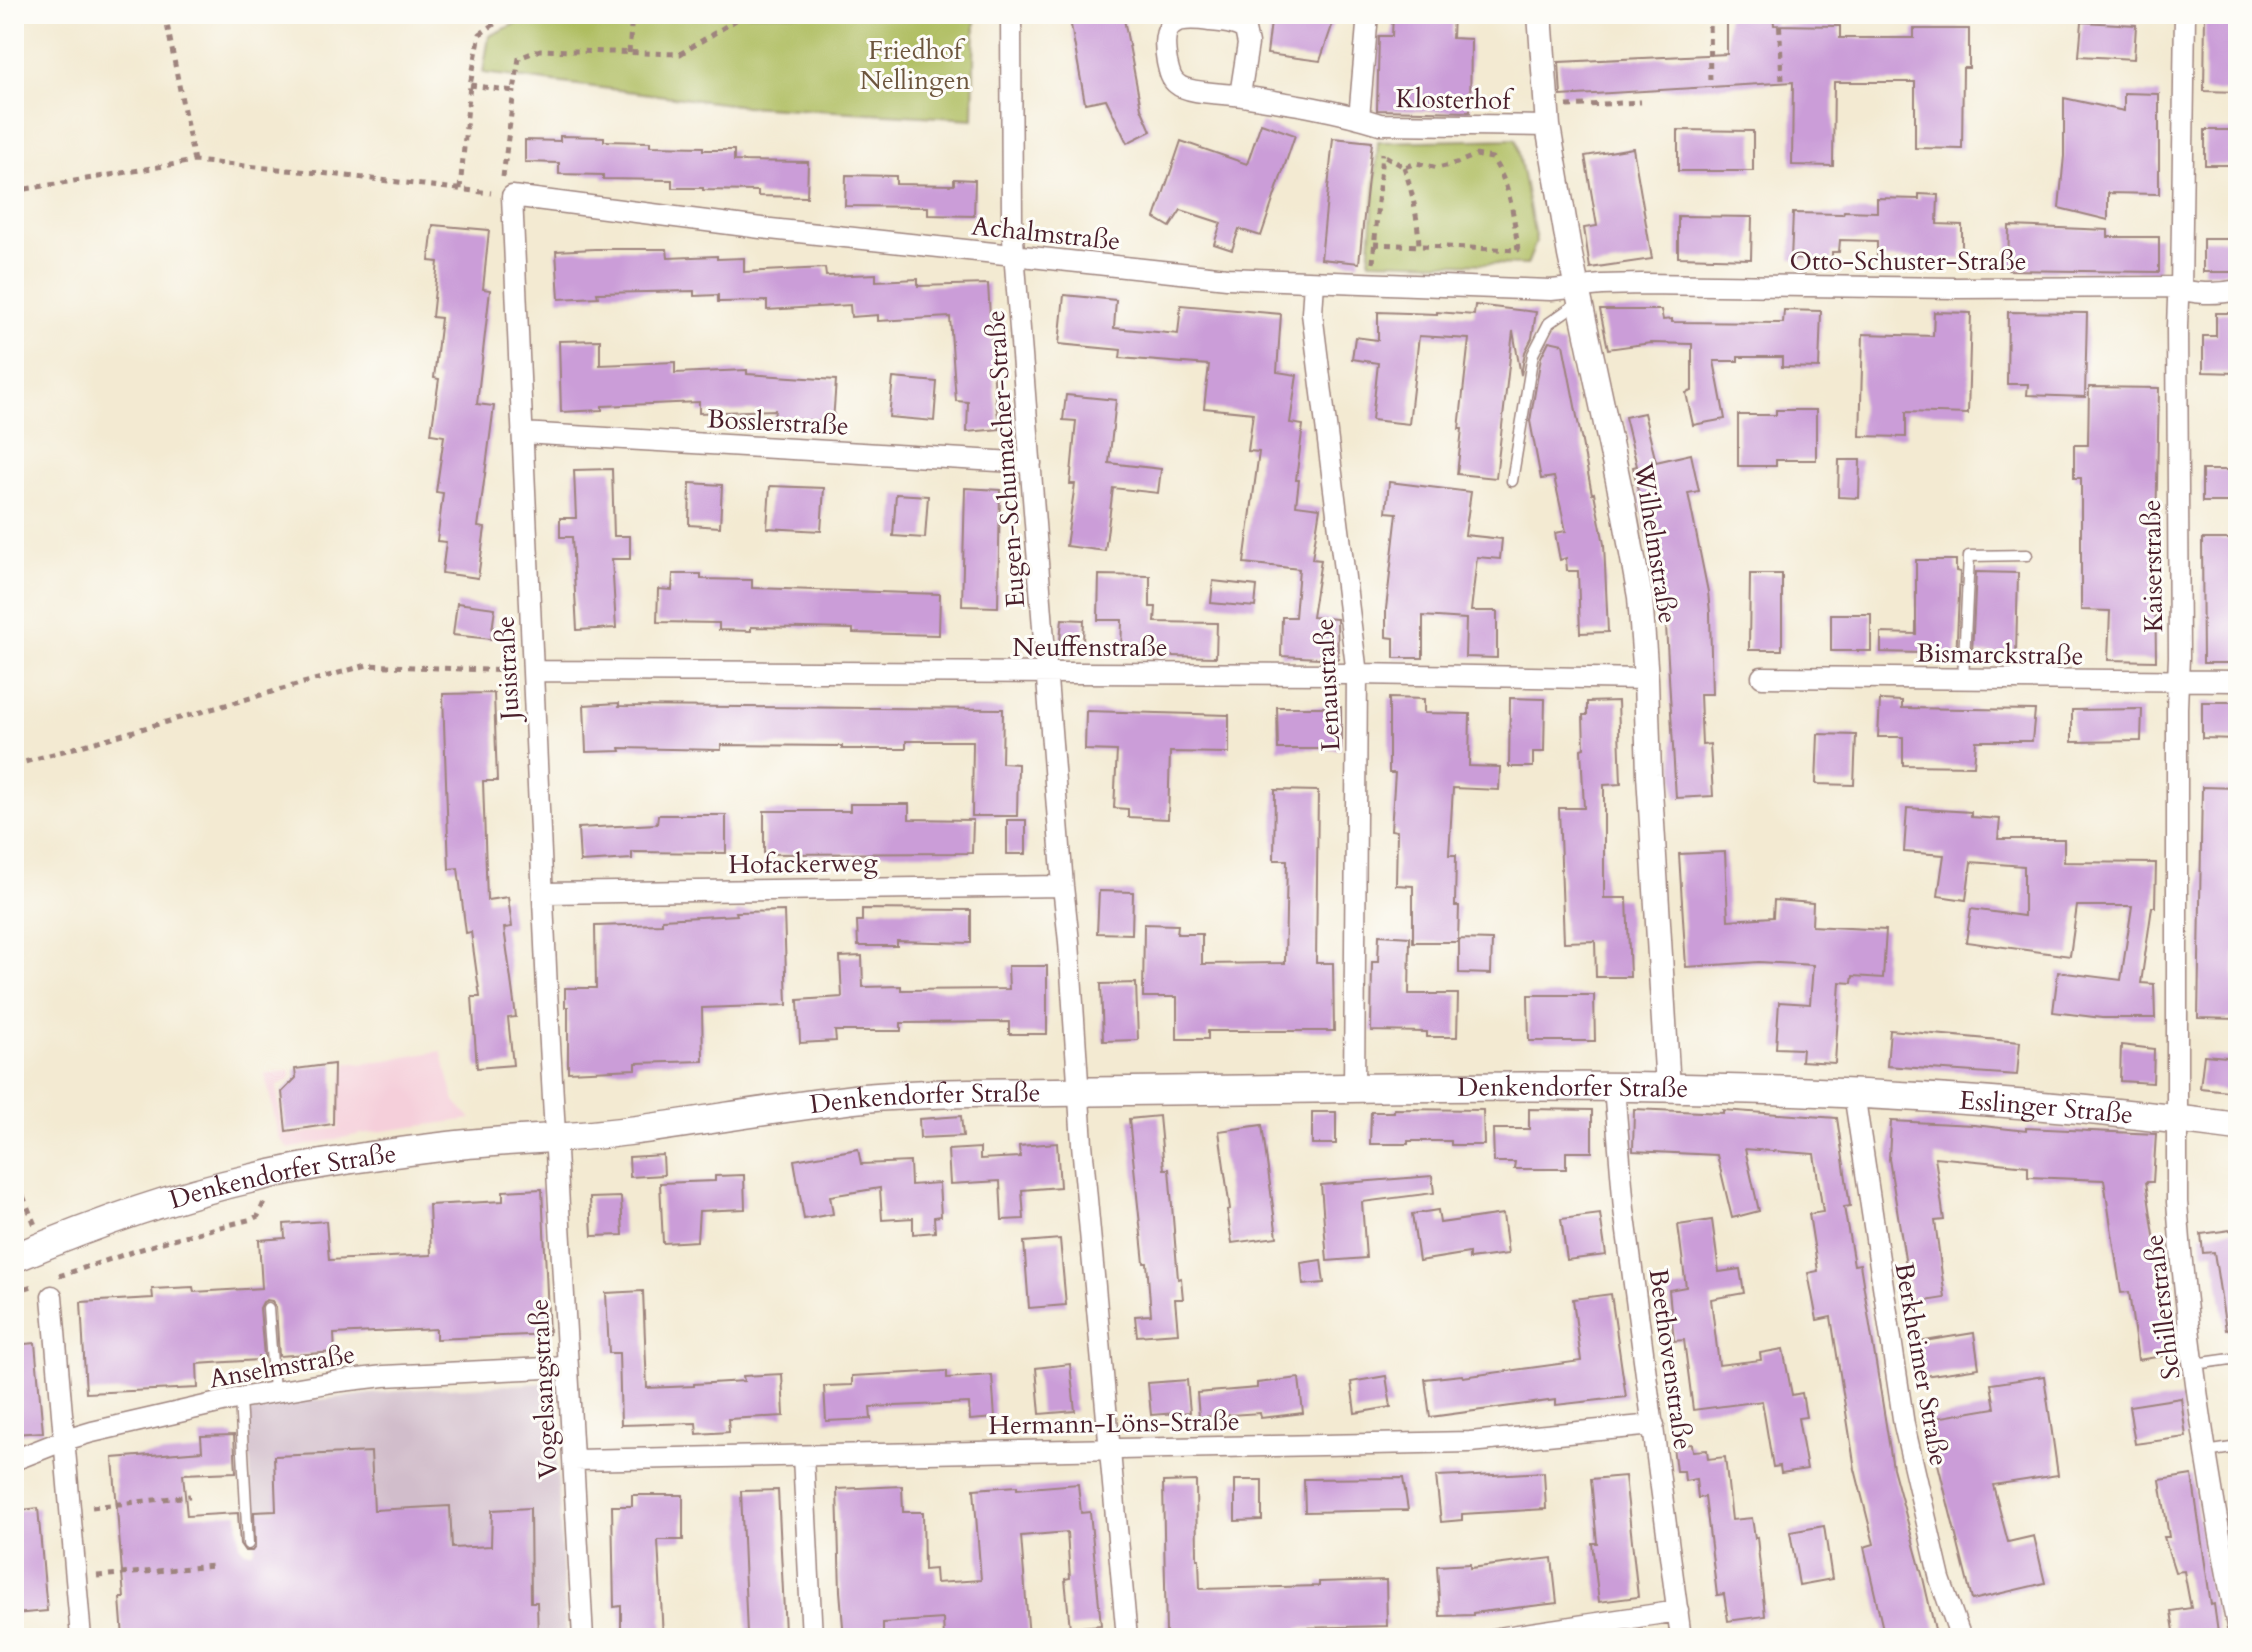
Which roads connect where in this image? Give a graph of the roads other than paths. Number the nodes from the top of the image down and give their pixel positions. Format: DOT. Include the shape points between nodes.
graph roads {
  1 [pos="1011,14"];
  2 [pos="1368,14"];
  3 [pos="1540,14"];
  4 [pos="2185,14"];
  5 [pos="1240,95"];
  6 [pos="1547,116"];
  7 [pos="1359,118"];
  8 [pos="506,196"];
  9 [pos="1015,256"];
  10 [pos="1314,282"];
  11 [pos="2181,290"];
  12 [pos="2238,290"];
  13 [pos="1579,295"];
  14 [pos="522,433"];
  15 [pos="1031,463"];
  16 [pos="1512,481"];
  17 [pos="2027,555"];
  18 [pos="534,671"];
  19 [pos="1047,672"];
  20 [pos="1357,674"];
  21 [pos="1762,677"];
  22 [pos="1646,679"];
  23 [pos="1963,680"];
  24 [pos="2238,681"];
  25 [pos="2178,682"];
  26 [pos="1063,886"];
  27 [pos="543,893"];
  28 [pos="1614,1087"];
  29 [pos="1354,1088"];
  30 [pos="1668,1088"];
  31 [pos="1079,1092"];
  32 [pos="1854,1093"];
  33 [pos="2175,1118"];
  34 [pos="2238,1127"];
  35 [pos="555,1137"];
  36 [pos="14,1258"];
  37 [pos="51,1287"];
  38 [pos="268,1308"];
  39 [pos="2231,1359"];
  40 [pos="2195,1364"];
  41 [pos="567,1367"];
  42 [pos="274,1391"];
  43 [pos="240,1398"];
  44 [pos="1654,1425"];
  45 [pos="65,1440"];
  46 [pos="2238,1447"];
  47 [pos="1109,1449"];
  48 [pos="2206,1452"];
  49 [pos="803,1456"];
  50 [pos="14,1460"];
  51 [pos="574,1460"];
  52 [pos="248,1544"];
  53 [pos="2232,1563"];
  54 [pos="1678,1611"];
  55 [pos="2238,1631"];
  56 [pos="81,1638"];
  57 [pos="583,1638"];
  58 [pos="812,1638"];
  59 [pos="1127,1638"];
  60 [pos="1498,1638"];
  61 [pos="1681,1638"];
  62 [pos="1961,1638"];
  1 -- 9 [label="street, Eugen-Schumacher-Straße"];
  2 -- 7 [label="street, Klosterhof"];
  3 -- 6 [label="street, Wilhelmstraße"];
  4 -- 11 [label="street, Kaiserstraße"];
  5 -- 5 [label="street, Klosterhof" via="1175,83 1164,41 1175,21 1210,21 1245,30 1248,44"];
  5 -- 7 [label="street, Klosterhof"];
  6 -- 7 [label="street, Klosterhof" via="1380,124"];
  6 -- 13 [label="street, Wilhelmstraße"];
  8 -- 9 [label="street, Achalmstraße"];
  8 -- 14 [label="street, Jusistraße"];
  9 -- 10 [label="street, Achalmstraße"];
  9 -- 15 [label="street, Eugen-Schumacher-Straße"];
  10 -- 13 [label="street, Achalmstraße"];
  10 -- 20 [label="street, Lenaustraße" via="1312,313"];
  11 -- 12 [label="street, Otto-Schuster-Straße"];
  11 -- 13 [label="street, Otto-Schuster-Straße" via="1642,284 1602,285"];
  11 -- 25 [label="street, Kaiserstraße"];
  13 -- 16 [label="lane" via="1549,323 1533,354"];
  13 -- 22 [label="street, Wilhelmstraße" via="1635,567"];
  14 -- 15 [label="street, Bosslerstraße"];
  14 -- 18 [label="street, Jusistraße"];
  15 -- 19 [label="street, Eugen-Schumacher-Straße"];
  17 -- 23 [label="lane" via="1969,556"];
  18 -- 19 [label="street, Neuffenstraße"];
  18 -- 27 [label="street, Jusistraße"];
  19 -- 20 [label="street, Neuffenstraße"];
  19 -- 26 [label="street, Eugen-Schumacher-Straße"];
  20 -- 22 [label="street, Neuffenstraße"];
  20 -- 29 [label="street, Lenaustraße"];
  21 -- 23 [label="street, Bismarckstraße"];
  22 -- 30 [label="street, Wilhelmstraße"];
  23 -- 25 [label="street, Bismarckstraße"];
  24 -- 25 [label="street, Bismarckstraße"];
  25 -- 33 [label="street, Kaiserstraße"];
  26 -- 27 [label="street, Hofackerweg"];
  26 -- 31 [label="street, Eugen-Schumacher-Straße"];
  27 -- 35 [label="street, Jusistraße"];
  28 -- 29 [label="main road, Denkendorfer Straße"];
  28 -- 30 [label="main road, Denkendorfer Straße"];
  28 -- 44 [label="street, Beethovenstraße" via="1624,1209"];
  29 -- 31 [label="main road, Denkendorfer Straße"];
  30 -- 32 [label="main road, Denkendorfer Straße"];
  31 -- 35 [label="main road, Denkendorfer Straße" via="866,1098"];
  31 -- 47 [label="street, Eugen-Schumacher-Straße"];
  32 -- 33 [label="main road, Esslinger Straße"];
  32 -- 62 [label="street, Berkheimer Straße" via="1904,1425 1940,1579"];
  33 -- 34 [label="main road, Esslinger Straße"];
  33 -- 40 [label="street, Schillerstraße" via="2179,1230"];
  35 -- 36 [label="main road, Denkendorfer Straße" via="421,1150 276,1173 191,1194"];
  35 -- 41 [label="street, Vogelsangstraße"];
  37 -- 45 [label="street"];
  38 -- 42 [label="lane"];
  39 -- 40 [label="lane"];
  40 -- 48 [label="street, Schillerstraße"];
  41 -- 42 [label="street, Anselmstraße" via="366,1378"];
  41 -- 51 [label="street, Vogelsangstraße"];
  42 -- 43 [label="street, Anselmstraße"];
  43 -- 45 [label="street, Anselmstraße"];
  43 -- 52 [label="lane"];
  44 -- 47 [label="street, Hermann-Löns-Straße" via="1487,1442"];
  44 -- 54 [label="street, Beethovenstraße"];
  45 -- 50 [label="street, Anselmstraße"];
  45 -- 56 [label="street"];
  46 -- 48 [label="lane"];
  47 -- 49 [label="street, Hermann-Löns-Straße"];
  47 -- 59 [label="street, Eugen-Schumacher-Straße"];
  48 -- 53 [label="street, Schillerstraße"];
  49 -- 51 [label="street, Hermann-Löns-Straße"];
  49 -- 58 [label="street"];
  51 -- 57 [label="street, Vogelsangstraße"];
  53 -- 55 [label="street, Schillerstraße"];
  54 -- 60 [label="street"];
  54 -- 61 [label="street, Beethovenstraße"];
}
